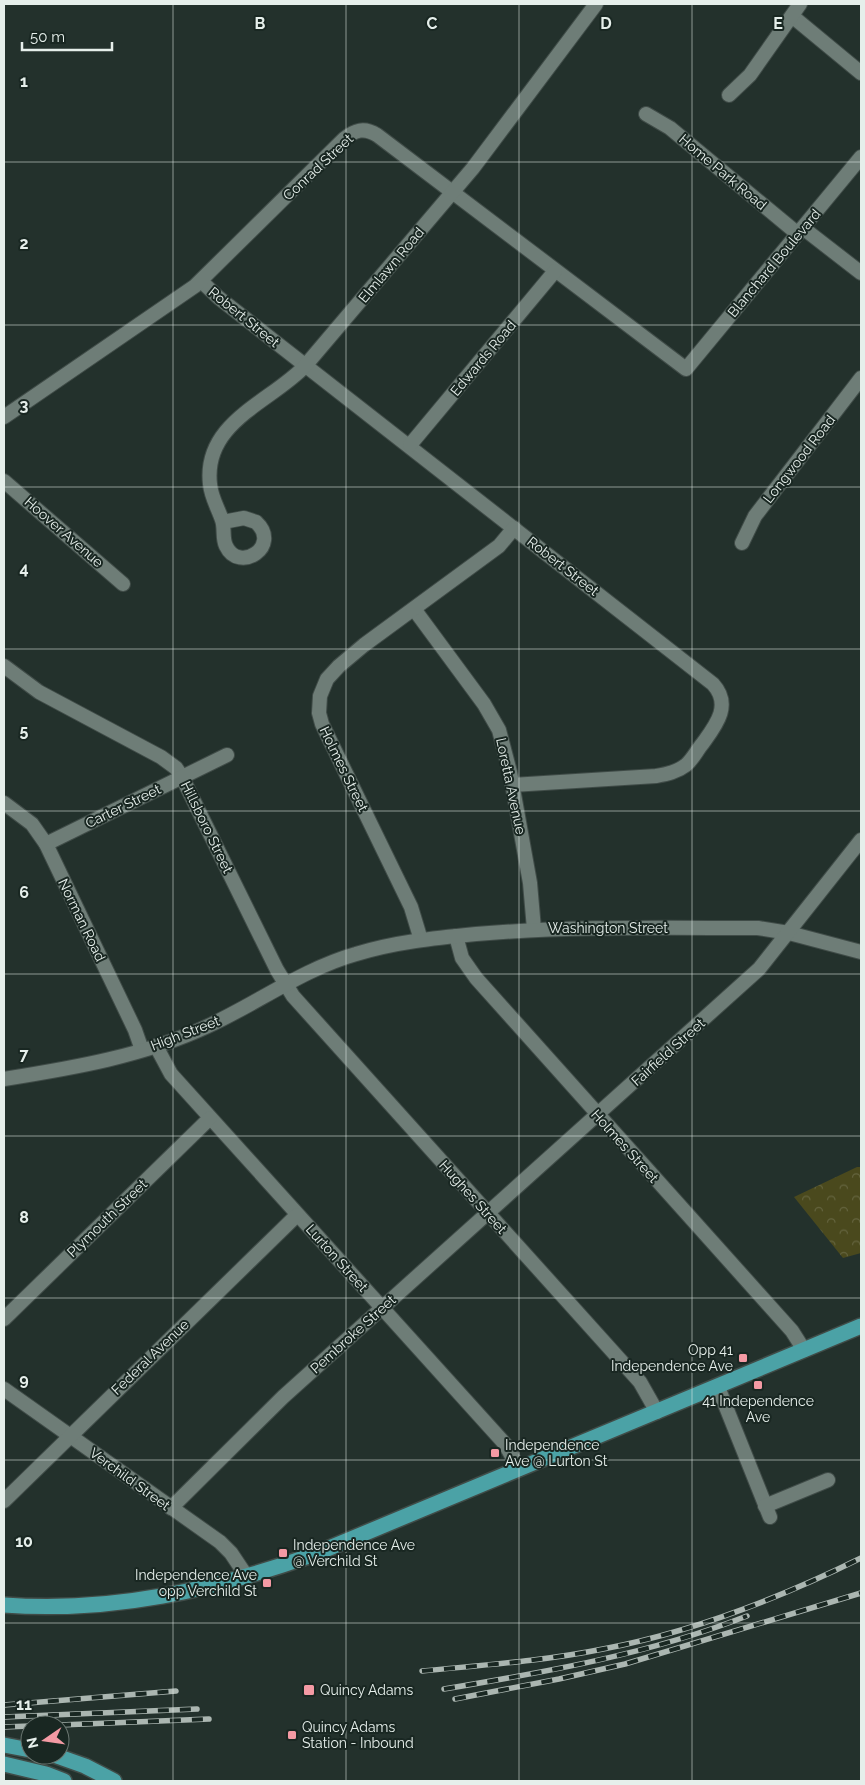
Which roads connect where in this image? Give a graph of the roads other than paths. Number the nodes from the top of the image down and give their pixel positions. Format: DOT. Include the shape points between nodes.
graph roads {
  1 [pos="596,4"];
  2 [pos="800,4"];
  3 [pos="792,16"];
  4 [pos="861,73"];
  5 [pos="729,95"];
  6 [pos="646,114"];
  7 [pos="861,157"];
  8 [pos="452,193"];
  9 [pos="801,231"];
  10 [pos="555,270"];
  11 [pos="861,273"];
  12 [pos="201,280"];
  13 [pos="305,366"];
  14 [pos="686,369"];
  15 [pos="861,378"];
  16 [pos="4,417"];
  17 [pos="410,445"];
  18 [pos="4,481"];
  19 [pos="223,522"];
  20 [pos="514,528"];
  21 [pos="742,543"];
  22 [pos="123,584"];
  23 [pos="414,609"];
  24 [pos="4,666"];
  25 [pos="227,755"];
  26 [pos="182,777"];
  27 [pos="512,784"];
  28 [pos="4,803"];
  29 [pos="861,840"];
  30 [pos="46,844"];
  31 [pos="534,929"];
  32 [pos="789,933"];
  33 [pos="456,936"];
  34 [pos="421,940"];
  35 [pos="861,952"];
  36 [pos="354,954"];
  37 [pos="286,985"];
  38 [pos="156,1046"];
  39 [pos="142,1050"];
  40 [pos="4,1079"];
  41 [pos="598,1114"];
  42 [pos="210,1118"];
  43 [pos="541,1166"];
  44 [pos="488,1213"];
  45 [pos="297,1215"];
  46 [pos="382,1309"];
  47 [pos="4,1319"];
  48 [pos="861,1326"];
  49 [pos="804,1350"];
  50 [pos="718,1387"];
  51 [pos="4,1389"];
  52 [pos="656,1412"];
  53 [pos="70,1436"];
  54 [pos="519,1469"];
  55 [pos="828,1480"];
  56 [pos="4,1501"];
  57 [pos="171,1508"];
  58 [pos="247,1577"];
  59 [pos="4,1605"];
  60 [pos="4,1745"];
  61 [pos="20,1748"];
  62 [pos="70,1761"];
  63 [pos="4,1764"];
  64 [pos="64,1781"];
  65 [pos="114,1781"];
  1 -- 8 [label="street, Elmlawn Road"];
  2 -- 3 [label="street"];
  3 -- 4 [label="street"];
  3 -- 5 [label="street" via="746,80"];
  6 -- 9 [label="street, Home Park Road" via="670,128"];
  7 -- 9 [label="street, Blanchard Boulevard"];
  8 -- 10 [label="street, Conrad Street"];
  8 -- 12 [label="street, Conrad Street" via="372,132 357,131"];
  8 -- 13 [label="street, Elmlawn Road"];
  9 -- 11 [label="street, Home Park Road"];
  9 -- 14 [label="street, Blanchard Boulevard"];
  10 -- 14 [label="street, Conrad Street"];
  10 -- 17 [label="street, Edwards Road"];
  12 -- 13 [label="street, Robert Street"];
  12 -- 16 [label="street, Conrad Street" via="184,295"];
  13 -- 17 [label="street, Robert Street"];
  13 -- 19 [label="street, Elmlawn Road" via="237,418 218,442 210,484"];
  15 -- 21 [label="street, Longwood Road" via="754,516"];
  17 -- 20 [label="street, Robert Street"];
  18 -- 22 [label="street, Hoover Avenue"];
  20 -- 23 [label="street, Holmes Street" via="499,546"];
  20 -- 27 [label="street, Robert Street" via="713,684 721,697 722,708 716,724 690,761 668,774"];
  23 -- 27 [label="street, Loretta Avenue" via="492,716"];
  23 -- 34 [label="street, Holmes Street" via="339,666 324,685 318,707 322,724 411,907"];
  24 -- 26 [label="street, Hillsboro Street" via="47,696 167,760"];
  25 -- 26 [label="street, Carter Street"];
  26 -- 30 [label="street, Carter Street"];
  26 -- 37 [label="street, Hillsboro Street"];
  27 -- 31 [label="street, Loretta Avenue" via="531,891"];
  28 -- 30 [label="street, Norman Road" via="32,824"];
  29 -- 32 [label="street, Fairfield Street"];
  30 -- 39 [label="street, Norman Road"];
  31 -- 32 [label="street, Washington Street" via="758,928"];
  31 -- 33 [label="street, Washington Street"];
  32 -- 35 [label="street, Washington Street"];
  32 -- 41 [label="street, Fairfield Street" via="759,970"];
  33 -- 34 [label="street, Washington Street"];
  33 -- 41 [label="street, Holmes Street" via="459,952 470,972"];
  34 -- 36 [label="street, Washington Street"];
  36 -- 37 [label="street, High Street" via="315,969"];
  37 -- 38 [label="street, High Street" via="209,1026"];
  37 -- 44 [label="street, Hughes Street"];
  38 -- 39 [label="street, High Street"];
  38 -- 42 [label="street, Lurton Street" via="168,1070"];
  39 -- 40 [label="street, High Street"];
  41 -- 43 [label="street, Fairfield Street"];
  41 -- 49 [label="street, Holmes Street" via="792,1331"];
  42 -- 45 [label="street, Lurton Street"];
  42 -- 47 [label="street, Plymouth Street"];
  43 -- 44 [label="street, Pembroke Street"];
  44 -- 46 [label="street, Pembroke Street"];
  44 -- 52 [label="street, Hughes Street" via="640,1382"];
  45 -- 46 [label="street, Lurton Street"];
  45 -- 53 [label="street, Federal Avenue"];
  46 -- 54 [label="street, Lurton Street" via="505,1444"];
  46 -- 57 [label="street, Pembroke Street" via="267,1412"];
  48 -- 49 [label="main road"];
  49 -- 50 [label="main road"];
  50 -- 52 [label="main road"];
  50 -- 55 [label="street" via="768,1512"];
  51 -- 53 [label="street, Verchild Street"];
  52 -- 54 [label="main road"];
  53 -- 56 [label="street, Federal Avenue"];
  53 -- 57 [label="street, Verchild Street"];
  54 -- 58 [label="main road" via="314,1554"];
  57 -- 58 [label="street, Verchild Street" via="220,1542"];
  58 -- 59 [label="main road" via="130,1602 58,1607"];
  60 -- 61 [label="main road"];
  62 -- 65 [label="main road"];
  63 -- 64 [label="main road"];
}
